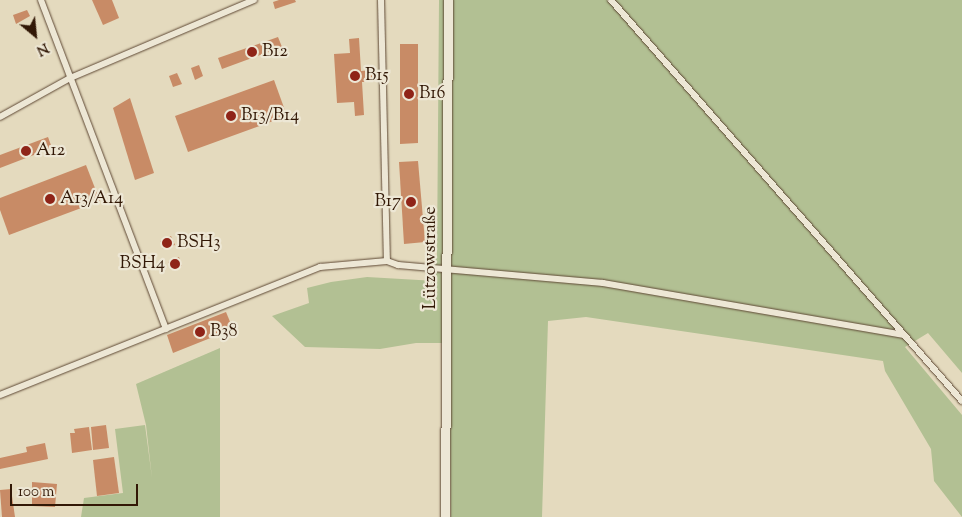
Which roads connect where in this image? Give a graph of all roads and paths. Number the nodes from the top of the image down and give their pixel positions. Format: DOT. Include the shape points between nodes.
graph roads {
  1 [pos="41,0"];
  2 [pos="254,0"];
  3 [pos="381,0"];
  4 [pos="448,0"];
  5 [pos="611,0"];
  6 [pos="70,78"];
  7 [pos="0,117"];
  8 [pos="387,261"];
  9 [pos="447,269"];
  10 [pos="166,329"];
  11 [pos="903,335"];
  12 [pos="0,395"];
  13 [pos="962,401"];
  14 [pos="445,517"];
  1 -- 6 [label="street"];
  2 -- 6 [label="street"];
  3 -- 8 [label="street"];
  4 -- 9 [label="street, Lützowstraße"];
  5 -- 11 [label="street"];
  6 -- 7 [label="street"];
  6 -- 10 [label="street"];
  8 -- 9 [label="street" via="398,265"];
  8 -- 10 [label="street" via="320,267"];
  9 -- 11 [label="street" via="603,283"];
  9 -- 14 [label="street, Lützowstraße"];
  10 -- 12 [label="street"];
  11 -- 13 [label="street"];
}
